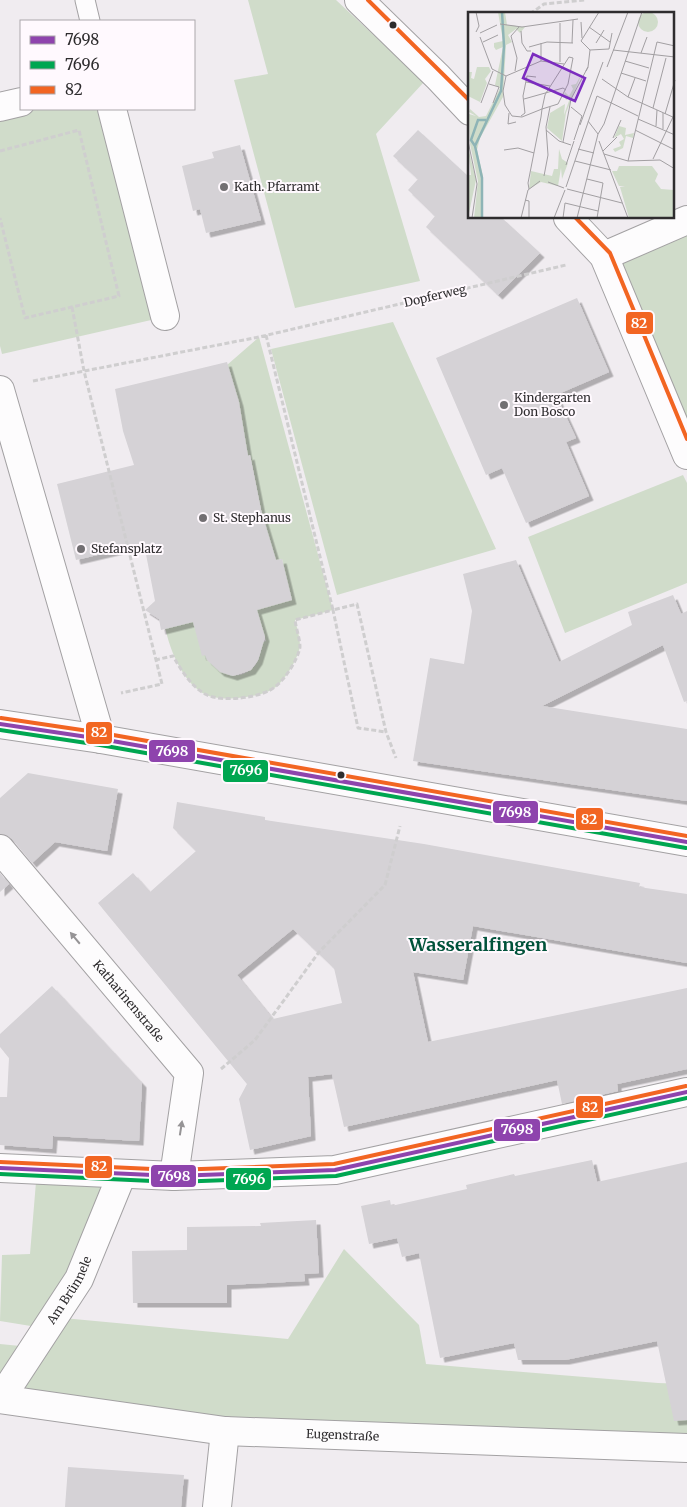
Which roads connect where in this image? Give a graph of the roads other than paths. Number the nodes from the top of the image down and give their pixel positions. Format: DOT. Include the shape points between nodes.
graph roads {
  1 [pos="85,0"];
  2 [pos="359,0"];
  3 [pos="90,20"];
  4 [pos="20,102"];
  5 [pos="0,107"];
  6 [pos="468,109"];
  7 [pos="112,110"];
  8 [pos="569,219"];
  9 [pos="687,220"];
  10 [pos="604,256"];
  11 [pos="165,316"];
  12 [pos="0,390"];
  13 [pos="687,455"];
  14 [pos="0,724"];
  15 [pos="101,740"];
  16 [pos="687,842"];
  17 [pos="0,849"];
  18 [pos="687,1092"];
  19 [pos="0,1168"];
  20 [pos="122,1174"];
  21 [pos="174,1176"];
  22 [pos="1,1399"];
  23 [pos="225,1431"];
  24 [pos="687,1448"];
  25 [pos="217,1507"];
  1 -- 3 [label="lane"];
  2 -- 6 [label="street"];
  4 -- 5 [label="street"];
  7 -- 11 [label="street"];
  8 -- 10 [label="street"];
  9 -- 10 [label="street"];
  10 -- 13 [label="street"];
  12 -- 15 [label="street"];
  14 -- 15 [label="street"];
  15 -- 16 [label="street"];
  21 -- 17 [label="street, Katharinenstraße, one-way" via="189,1073"];
  18 -- 21 [label="street" via="335,1170"];
  19 -- 20 [label="street"];
  20 -- 21 [label="street"];
  20 -- 22 [label="street, Am Brünnele" via="79,1279"];
  22 -- 23 [label="street, Eugenstraße"];
  23 -- 24 [label="street, Eugenstraße"];
  23 -- 25 [label="street"];
}
